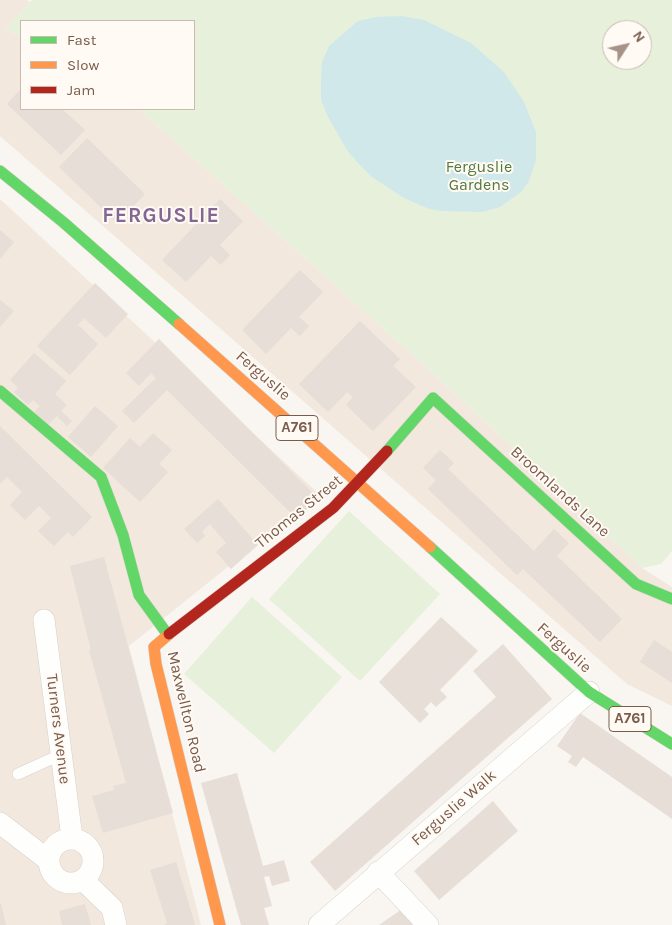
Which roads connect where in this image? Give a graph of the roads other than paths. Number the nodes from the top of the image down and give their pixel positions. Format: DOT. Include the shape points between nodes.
graph roads {
  1 [pos="0,171"];
  2 [pos="0,391"];
  3 [pos="433,398"];
  4 [pos="359,483"];
  5 [pos="669,591"];
  6 [pos="44,620"];
  7 [pos="169,634"];
  8 [pos="589,692"];
  9 [pos="672,744"];
  10 [pos="62,754"];
  11 [pos="18,774"];
  12 [pos="0,823"];
  13 [pos="72,838"];
  14 [pos="48,860"];
  15 [pos="378,872"];
  16 [pos="84,881"];
  17 [pos="116,925"];
  18 [pos="220,925"];
  19 [pos="319,925"];
  20 [pos="428,925"];
  1 -- 4 [label="street, Ferguslie / A761" via="63,222"];
  2 -- 7 [label="street, Maxwellton Road" via="101,477 123,535 139,595"];
  3 -- 4 [label="street, Thomas Street"];
  3 -- 5 [label="street, Broomlands Lane" via="636,584"];
  4 -- 7 [label="street, Thomas Street" via="333,508"];
  4 -- 8 [label="street, Ferguslie / A761"];
  6 -- 10 [label="street, Turners Avenue"];
  7 -- 18 [label="street, Maxwellton Road" via="154,647 156,664"];
  8 -- 9 [label="street, A761"];
  8 -- 15 [label="street, Ferguslie Walk"];
  10 -- 11 [label="lane"];
  10 -- 13 [label="street, Turners Avenue"];
  12 -- 14 [label="street"];
  13 -- 14 [label="street" via="57,842"];
  13 -- 16 [label="street" via="90,847 94,865"];
  14 -- 16 [label="street" via="52,875 69,884"];
  15 -- 19 [label="street, Ferguslie Walk"];
  15 -- 20 [label="street"];
  16 -- 17 [label="street" via="112,908"];
}
